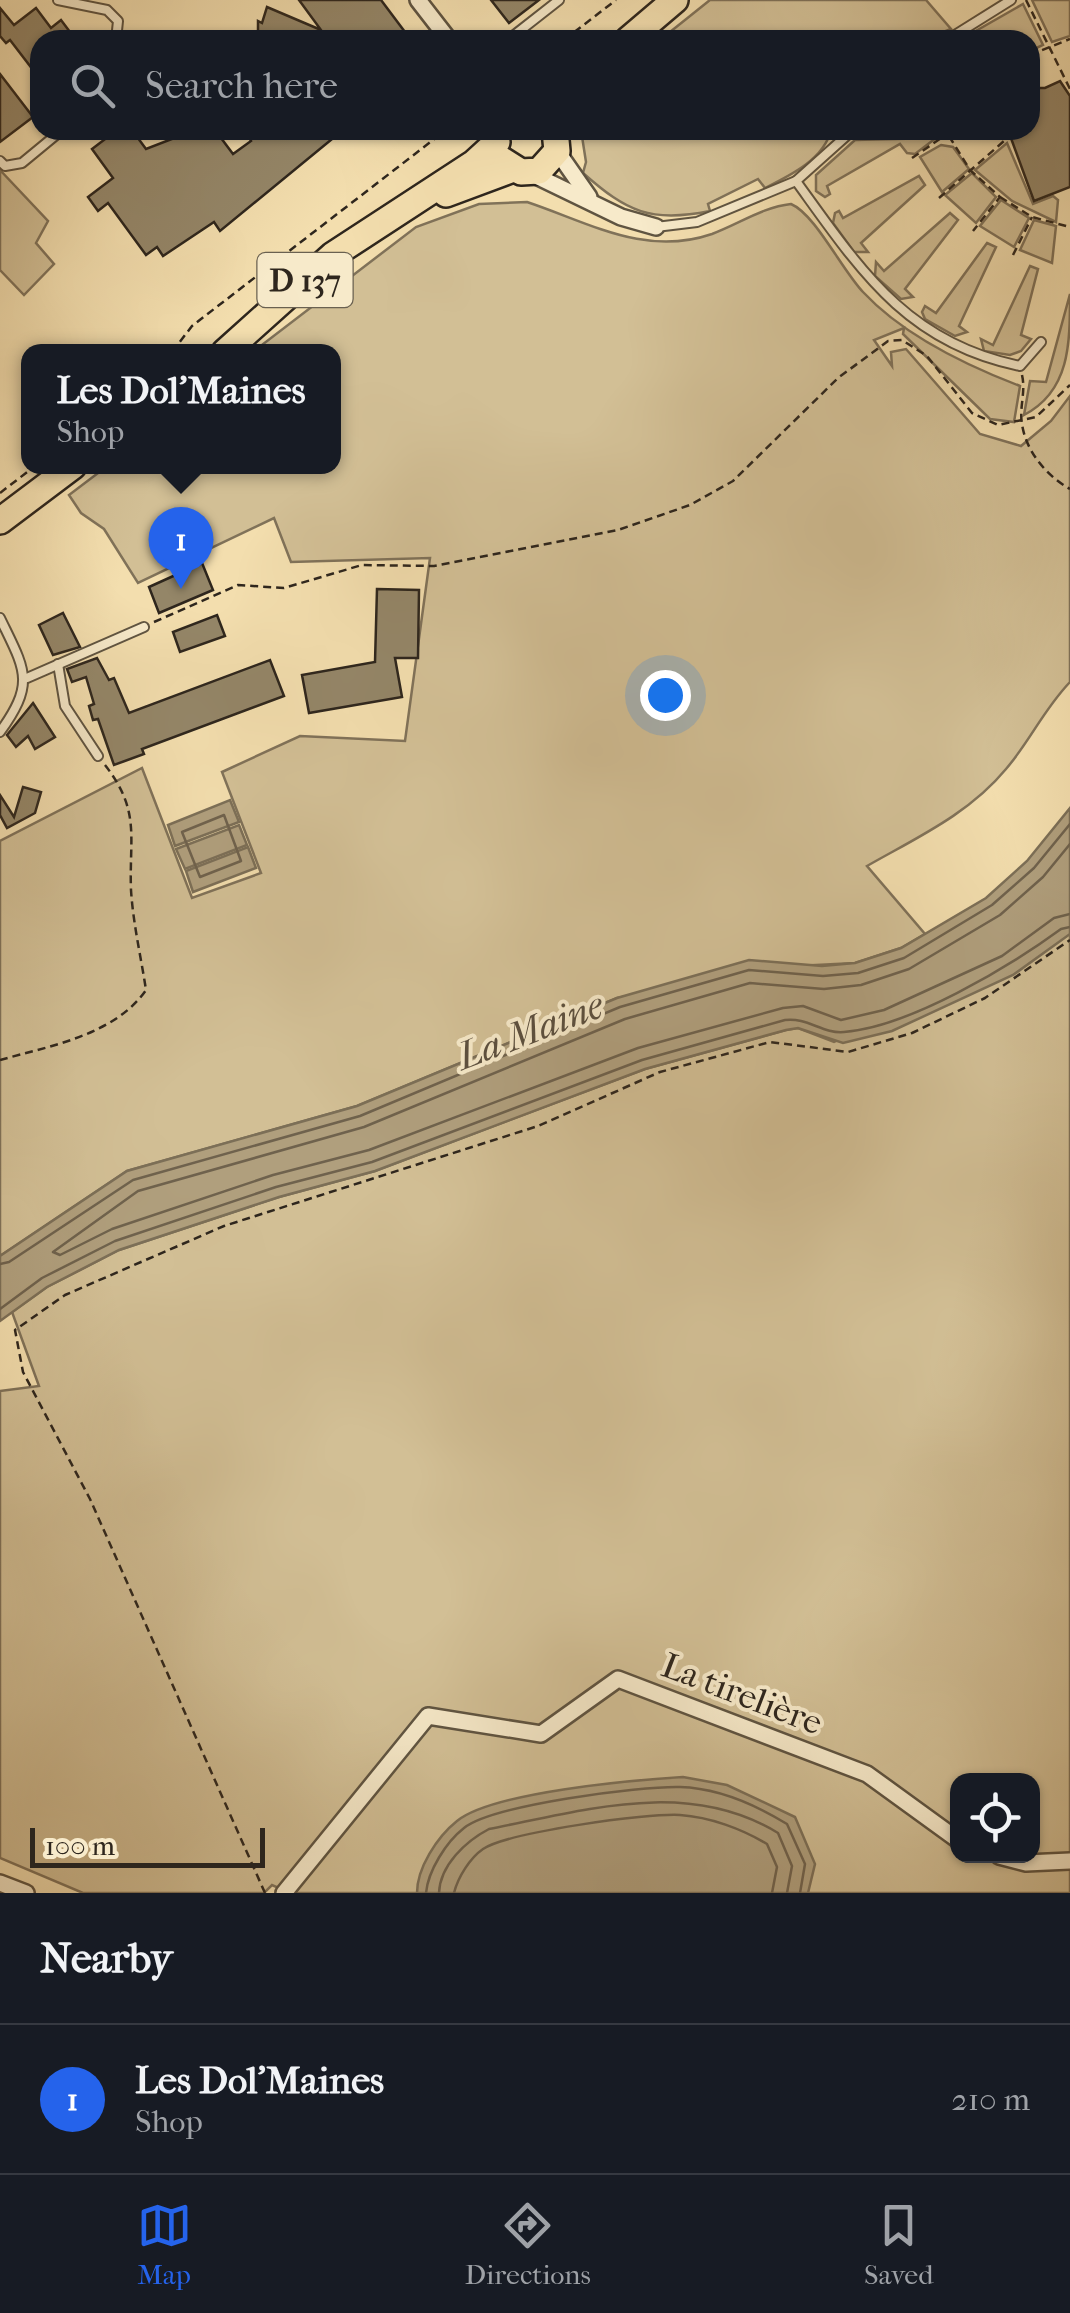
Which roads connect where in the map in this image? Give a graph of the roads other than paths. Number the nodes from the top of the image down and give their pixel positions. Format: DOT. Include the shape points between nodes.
graph roads {
  1 [pos="58,0"];
  2 [pos="418,0"];
  3 [pos="560,0"];
  4 [pos="675,0"];
  5 [pos="1011,0"];
  6 [pos="117,30"];
  7 [pos="441,30"];
  8 [pos="521,30"];
  9 [pos="640,30"];
  10 [pos="963,30"];
  11 [pos="50,140"];
  12 [pos="493,140"];
  13 [pos="499,140"];
  14 [pos="556,140"];
  15 [pos="559,140"];
  16 [pos="843,140"];
  17 [pos="0,161"];
  18 [pos="521,171"];
  19 [pos="796,180"];
  20 [pos="592,200"];
  21 [pos="390,215"];
  22 [pos="656,227"];
  23 [pos="1041,342"];
  24 [pos="234,344"];
  25 [pos="62,474"];
  26 [pos="0,521"];
  27 [pos="0,618"];
  28 [pos="144,627"];
  29 [pos="58,664"];
  30 [pos="27,678"];
  31 [pos="0,732"];
  32 [pos="98,756"];
  33 [pos="950,1834"];
  34 [pos="1070,1861"];
  35 [pos="1040,1862"];
  36 [pos="0,1883"];
  37 [pos="26,1893"];
  38 [pos="284,1893"];
  1 -- 6 [label="lane" via="107,10"];
  2 -- 7 [label="street"];
  3 -- 8 [label="lane"];
  4 -- 9 [label="main road"];
  5 -- 10 [label="lane"];
  11 -- 17 [label="lane" via="22,163"];
  12 -- 21 [label="main road, D 137" via="474,162"];
  13 -- 18 [label="main road" via="501,158"];
  14 -- 18 [label="main road" via="547,166"];
  15 -- 20 [label="street"];
  16 -- 19 [label="lane"];
  18 -- 20 [label="street"];
  18 -- 21 [label="main road, D 137"];
  19 -- 22 [label="lane" via="697,222"];
  19 -- 23 [label="lane" via="835,240 897,305 955,344 1020,366"];
  20 -- 22 [label="street"];
  21 -- 24 [label="main road, D 137" via="333,255"];
  25 -- 26 [label="main road"];
  27 -- 30 [label="lane"];
  28 -- 29 [label="lane"];
  29 -- 30 [label="lane"];
  29 -- 32 [label="lane" via="65,706"];
  30 -- 31 [label="lane"];
  33 -- 38 [label="street, La tirelière" via="867,1774 618,1680 541,1734 428,1716"];
  34 -- 35 [label="street"];
  36 -- 37 [label="street"];
}
